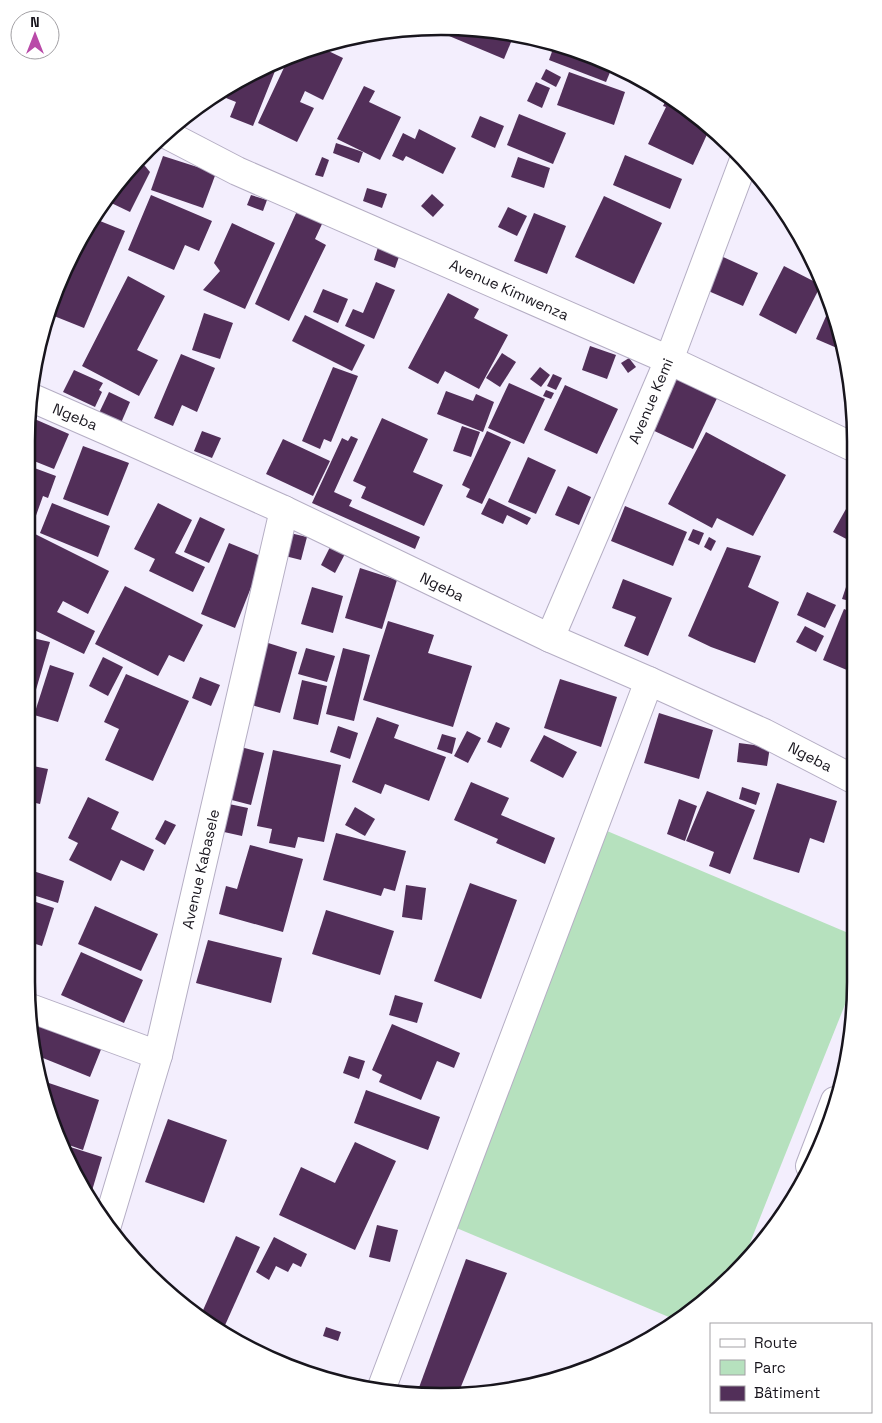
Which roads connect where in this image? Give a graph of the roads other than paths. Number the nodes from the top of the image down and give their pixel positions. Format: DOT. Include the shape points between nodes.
graph roads {
  1 [pos="172,137"];
  2 [pos="741,168"];
  3 [pos="669,360"];
  4 [pos="37,400"];
  5 [pos="847,444"];
  6 [pos="284,510"];
  7 [pos="550,638"];
  8 [pos="649,681"];
  9 [pos="847,776"];
  10 [pos="36,1010"];
  11 [pos="158,1056"];
  12 [pos="110,1217"];
  13 [pos="383,1384"];
  1 -- 3 [label="street, Avenue Kimwenza" via="237,171"];
  2 -- 3 [label="street, Avenue Kemi"];
  3 -- 5 [label="street, Avenue Kimwenza"];
  3 -- 7 [label="street, Avenue Kemi"];
  4 -- 6 [label="street, Ngeba"];
  6 -- 7 [label="street, Ngeba"];
  6 -- 11 [label="street, Avenue Kabasele"];
  7 -- 8 [label="street, Ngeba"];
  8 -- 9 [label="street, Ngeba" via="764,733"];
  8 -- 13 [label="street"];
  10 -- 11 [label="street"];
  11 -- 12 [label="street, Avenue Kabasele"];
}
